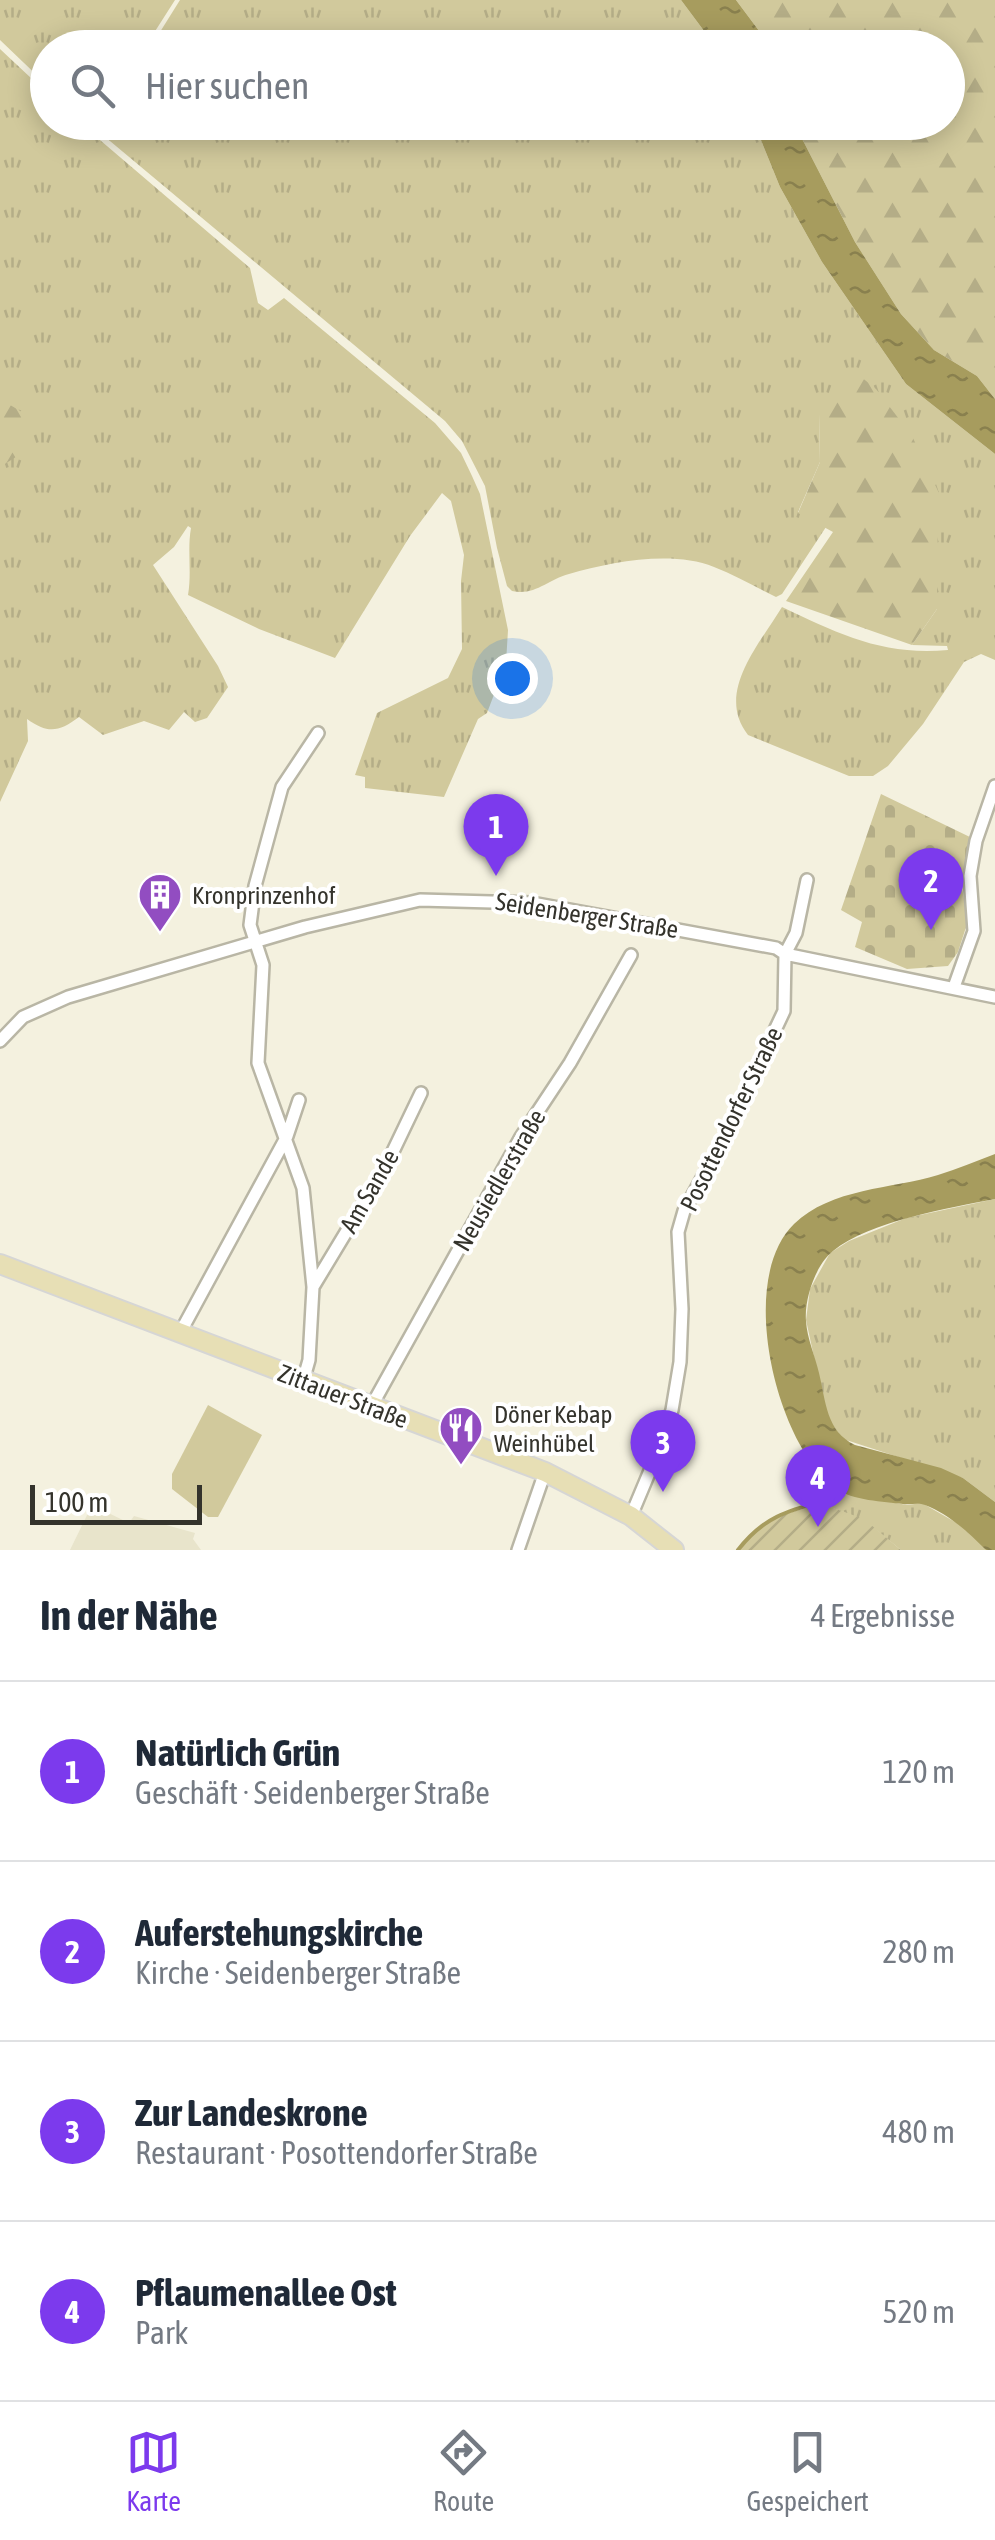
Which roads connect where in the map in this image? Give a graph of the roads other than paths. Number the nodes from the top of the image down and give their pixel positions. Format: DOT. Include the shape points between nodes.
graph roads {
  1 [pos="318,733"];
  2 [pos="995,786"];
  3 [pos="807,880"];
  4 [pos="254,943"];
  5 [pos="631,954"];
  6 [pos="785,954"];
  7 [pos="954,987"];
  8 [pos="995,997"];
  9 [pos="0,1041"];
  10 [pos="422,1093"];
  11 [pos="299,1100"];
  12 [pos="287,1136"];
  13 [pos="0,1264"];
  14 [pos="314,1287"];
  15 [pos="180,1333"];
  16 [pos="303,1381"];
  17 [pos="371,1406"];
  18 [pos="545,1472"];
  19 [pos="631,1516"];
  20 [pos="518,1550"];
  21 [pos="674,1550"];
  1 -- 4 [label="street, Am Sande" via="282,787 255,886"];
  2 -- 7 [label="street" via="970,876 974,931"];
  3 -- 6 [label="street, Posottendorfer Straße"];
  4 -- 6 [label="street, Seidenberger Straße" via="420,900 476,899 619,917"];
  4 -- 9 [label="street, Seidenberger Straße" via="68,997 23,1017"];
  4 -- 12 [label="street, Am Sande" via="263,966 258,1063"];
  5 -- 17 [label="street, Neusiedlerstraße"];
  6 -- 7 [label="street, Seidenberger Straße"];
  6 -- 19 [label="street, Posottendorfer Straße" via="784,1012 678,1232 680,1362 662,1440"];
  7 -- 8 [label="street, Seidenberger Straße"];
  10 -- 14 [label="street, Am Sande"];
  11 -- 12 [label="street"];
  12 -- 14 [label="street, Am Sande" via="303,1188"];
  12 -- 15 [label="street"];
  13 -- 15 [label="main road, Zittauer Straße"];
  14 -- 16 [label="street, Am Sande"];
  15 -- 16 [label="main road, Zittauer Straße"];
  16 -- 17 [label="main road, Zittauer Straße"];
  17 -- 18 [label="main road, Zittauer Straße"];
  18 -- 19 [label="main road, Zittauer Straße"];
  18 -- 20 [label="street"];
  19 -- 21 [label="main road, Zittauer Straße"];
}
